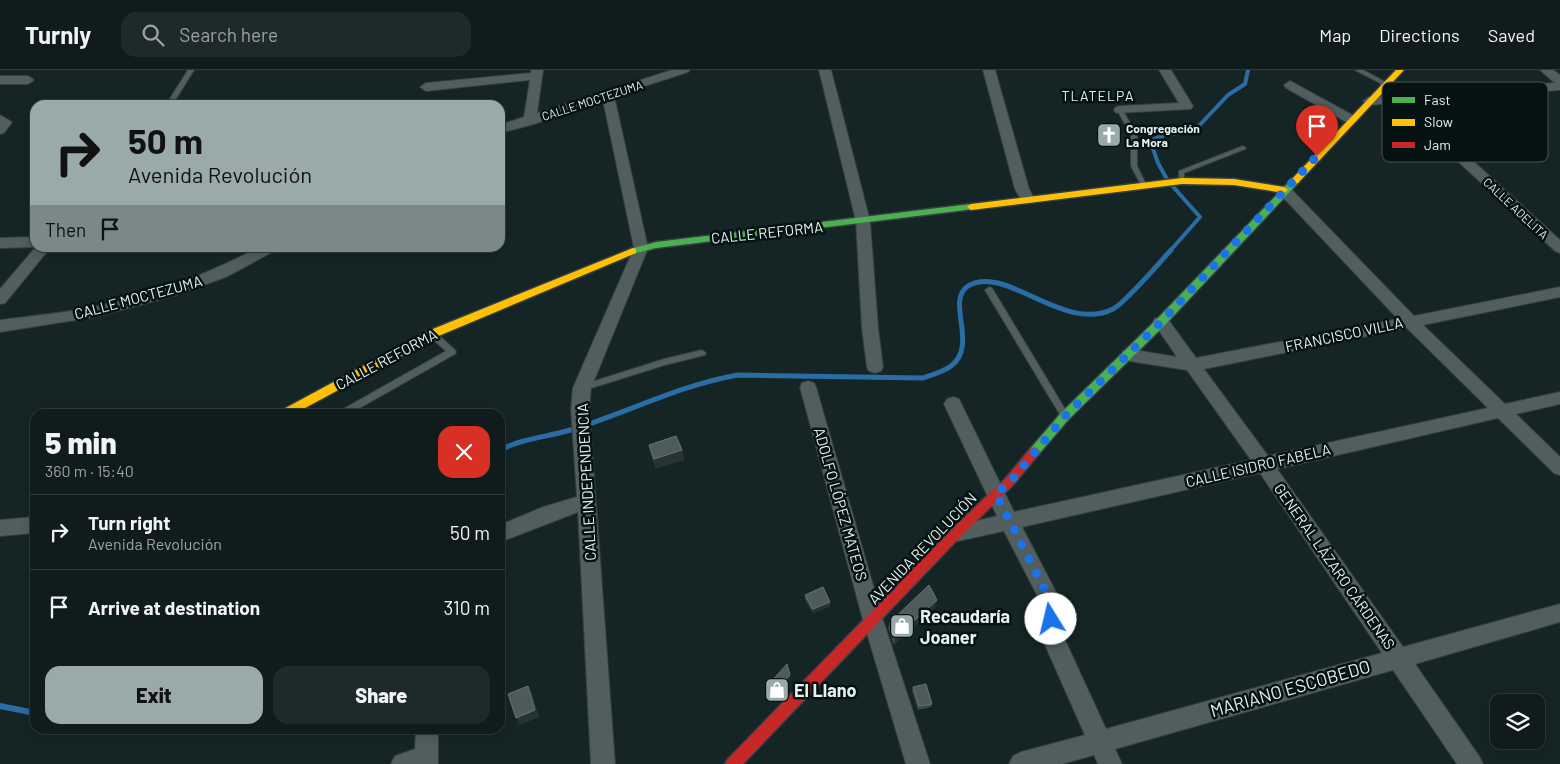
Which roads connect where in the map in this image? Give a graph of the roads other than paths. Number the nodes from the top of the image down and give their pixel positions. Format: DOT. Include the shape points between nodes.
graph roads {
  1 [pos="191,70"];
  2 [pos="684,70"];
  3 [pos="825,70"];
  4 [pos="989,70"];
  5 [pos="1165,70"];
  6 [pos="1358,70"];
  7 [pos="1400,70"];
  8 [pos="1546,70"];
  9 [pos="536,73"];
  10 [pos="0,80"];
  11 [pos="28,80"];
  12 [pos="1560,81"];
  13 [pos="1382,82"];
  14 [pos="1388,82"];
  15 [pos="1290,85"];
  16 [pos="426,87"];
  17 [pos="1382,88"];
  18 [pos="608,95"];
  19 [pos="173,100"];
  20 [pos="1382,100"];
  21 [pos="1370,101"];
  22 [pos="1120,110"];
  23 [pos="0,119"];
  24 [pos="1352,120"];
  25 [pos="530,121"];
  26 [pos="505,128"];
  27 [pos="0,130"];
  28 [pos="1243,148"];
  29 [pos="1467,162"];
  30 [pos="1182,181"];
  31 [pos="1144,186"];
  32 [pos="1284,190"];
  33 [pos="1028,200"];
  34 [pos="863,222"];
  35 [pos="30,242"];
  36 [pos="0,243"];
  37 [pos="641,248"];
  38 [pos="1560,248"];
  39 [pos="40,252"];
  40 [pos="261,252"];
  41 [pos="989,290"];
  42 [pos="1560,292"];
  43 [pos="0,299"];
  44 [pos="1410,321"];
  45 [pos="1161,322"];
  46 [pos="0,326"];
  47 [pos="432,334"];
  48 [pos="702,354"];
  49 [pos="1129,355"];
  50 [pos="1193,365"];
  51 [pos="875,367"];
  52 [pos="808,387"];
  53 [pos="582,388"];
  54 [pos="1560,398"];
  55 [pos="953,404"];
  56 [pos="293,409"];
  57 [pos="350,409"];
  58 [pos="1502,412"];
  59 [pos="1065,416"];
  60 [pos="1263,463"];
  61 [pos="1560,468"];
  62 [pos="996,494"];
  63 [pos="586,502"];
  64 [pos="1008,521"];
  65 [pos="30,525"];
  66 [pos="0,528"];
  67 [pos="505,532"];
  68 [pos="956,533"];
  69 [pos="1560,614"];
  70 [pos="873,620"];
  71 [pos="1399,657"];
  72 [pos="427,734"];
  73 [pos="1100,742"];
  74 [pos="426,760"];
  75 [pos="403,764"];
  76 [pos="603,764"];
  77 [pos="733,764"];
  78 [pos="918,764"];
  79 [pos="1021,764"];
  80 [pos="1110,764"];
  81 [pos="1471,764"];
  1 -- 19 [label="lane"];
  2 -- 18 [label="street, CALLE MOCTEZUMA"];
  3 -- 34 [label="street"];
  4 -- 33 [label="street" via="1022,189"];
  5 -- 22 [label="street" via="1187,106"];
  6 -- 13 [label="lane"];
  7 -- 14 [label="street, AVENIDA REVOLUCIÓN"];
  8 -- 12 [label="street"];
  9 -- 16 [label="street"];
  9 -- 25 [label="street"];
  10 -- 11 [label="street"];
  15 -- 24 [label="street"];
  17 -- 21 [label="street, AVENIDA REVOLUCIÓN"];
  18 -- 25 [label="street, CALLE MOCTEZUMA"];
  18 -- 37 [label="street"];
  20 -- 21 [label="street"];
  21 -- 24 [label="street, AVENIDA REVOLUCIÓN"];
  22 -- 31 [label="lane" via="1134,135 1134,166"];
  23 -- 27 [label="street" via="6,122"];
  24 -- 32 [label="street, AVENIDA REVOLUCIÓN"];
  25 -- 26 [label="street, CALLE MOCTEZUMA"];
  28 -- 30 [label="lane" via="1181,172"];
  29 -- 38 [label="street, CALLE ADELITA"];
  30 -- 31 [label="street, CALLE REFORMA"];
  30 -- 32 [label="street, CALLE REFORMA" via="1232,182"];
  31 -- 33 [label="street, CALLE REFORMA"];
  32 -- 44 [label="street"];
  32 -- 45 [label="street, AVENIDA REVOLUCIÓN"];
  33 -- 34 [label="street, CALLE REFORMA"];
  34 -- 37 [label="street, CALLE REFORMA"];
  34 -- 51 [label="street"];
  35 -- 36 [label="street"];
  37 -- 47 [label="street, CALLE REFORMA"];
  37 -- 53 [label="street, CALLE INDEPENDENCIA"];
  39 -- 43 [label="street"];
  40 -- 46 [label="street, CALLE MOCTEZUMA" via="221,273 168,292 95,312"];
  41 -- 59 [label="lane"];
  42 -- 44 [label="street, FRANCISCO VILLA"];
  44 -- 50 [label="street, FRANCISCO VILLA"];
  44 -- 58 [label="street"];
  45 -- 49 [label="street, AVENIDA REVOLUCIÓN"];
  45 -- 50 [label="street, GENERAL LÁZARO CÁRDENAS"];
  47 -- 56 [label="street, CALLE REFORMA"];
  47 -- 57 [label="lane" via="452,352"];
  48 -- 53 [label="lane" via="664,362"];
  49 -- 50 [label="street, FRANCISCO VILLA"];
  49 -- 59 [label="street, AVENIDA REVOLUCIÓN"];
  50 -- 60 [label="street, GENERAL LÁZARO CÁRDENAS"];
  52 -- 70 [label="street, ADOLFO LÓPEZ MATEOS"];
  53 -- 63 [label="street, CALLE INDEPENDENCIA" via="580,409"];
  54 -- 58 [label="street, CALLE ISIDRO FABELA"];
  55 -- 62 [label="street"];
  58 -- 60 [label="street, CALLE ISIDRO FABELA"];
  58 -- 61 [label="street"];
  59 -- 62 [label="street, AVENIDA REVOLUCIÓN" via="1010,482"];
  60 -- 64 [label="street, CALLE ISIDRO FABELA"];
  60 -- 71 [label="street, GENERAL LÁZARO CÁRDENAS"];
  62 -- 64 [label="street"];
  62 -- 68 [label="street, AVENIDA REVOLUCIÓN"];
  63 -- 67 [label="street"];
  63 -- 76 [label="street, CALLE INDEPENDENCIA"];
  64 -- 68 [label="street, CALLE ISIDRO FABELA"];
  64 -- 73 [label="street" via="1048,596 1052,638"];
  65 -- 66 [label="street"];
  68 -- 70 [label="street, AVENIDA REVOLUCIÓN"];
  69 -- 71 [label="street, MARIANO ESCOBEDO"];
  70 -- 77 [label="street, AVENIDA REVOLUCIÓN"];
  70 -- 78 [label="street, ADOLFO LÓPEZ MATEOS"];
  71 -- 73 [label="street, MARIANO ESCOBEDO"];
  71 -- 81 [label="street, GENERAL LÁZARO CÁRDENAS"];
  72 -- 74 [label="street"];
  73 -- 79 [label="street, MARIANO ESCOBEDO"];
  73 -- 80 [label="street"];
  74 -- 75 [label="street"];
}
